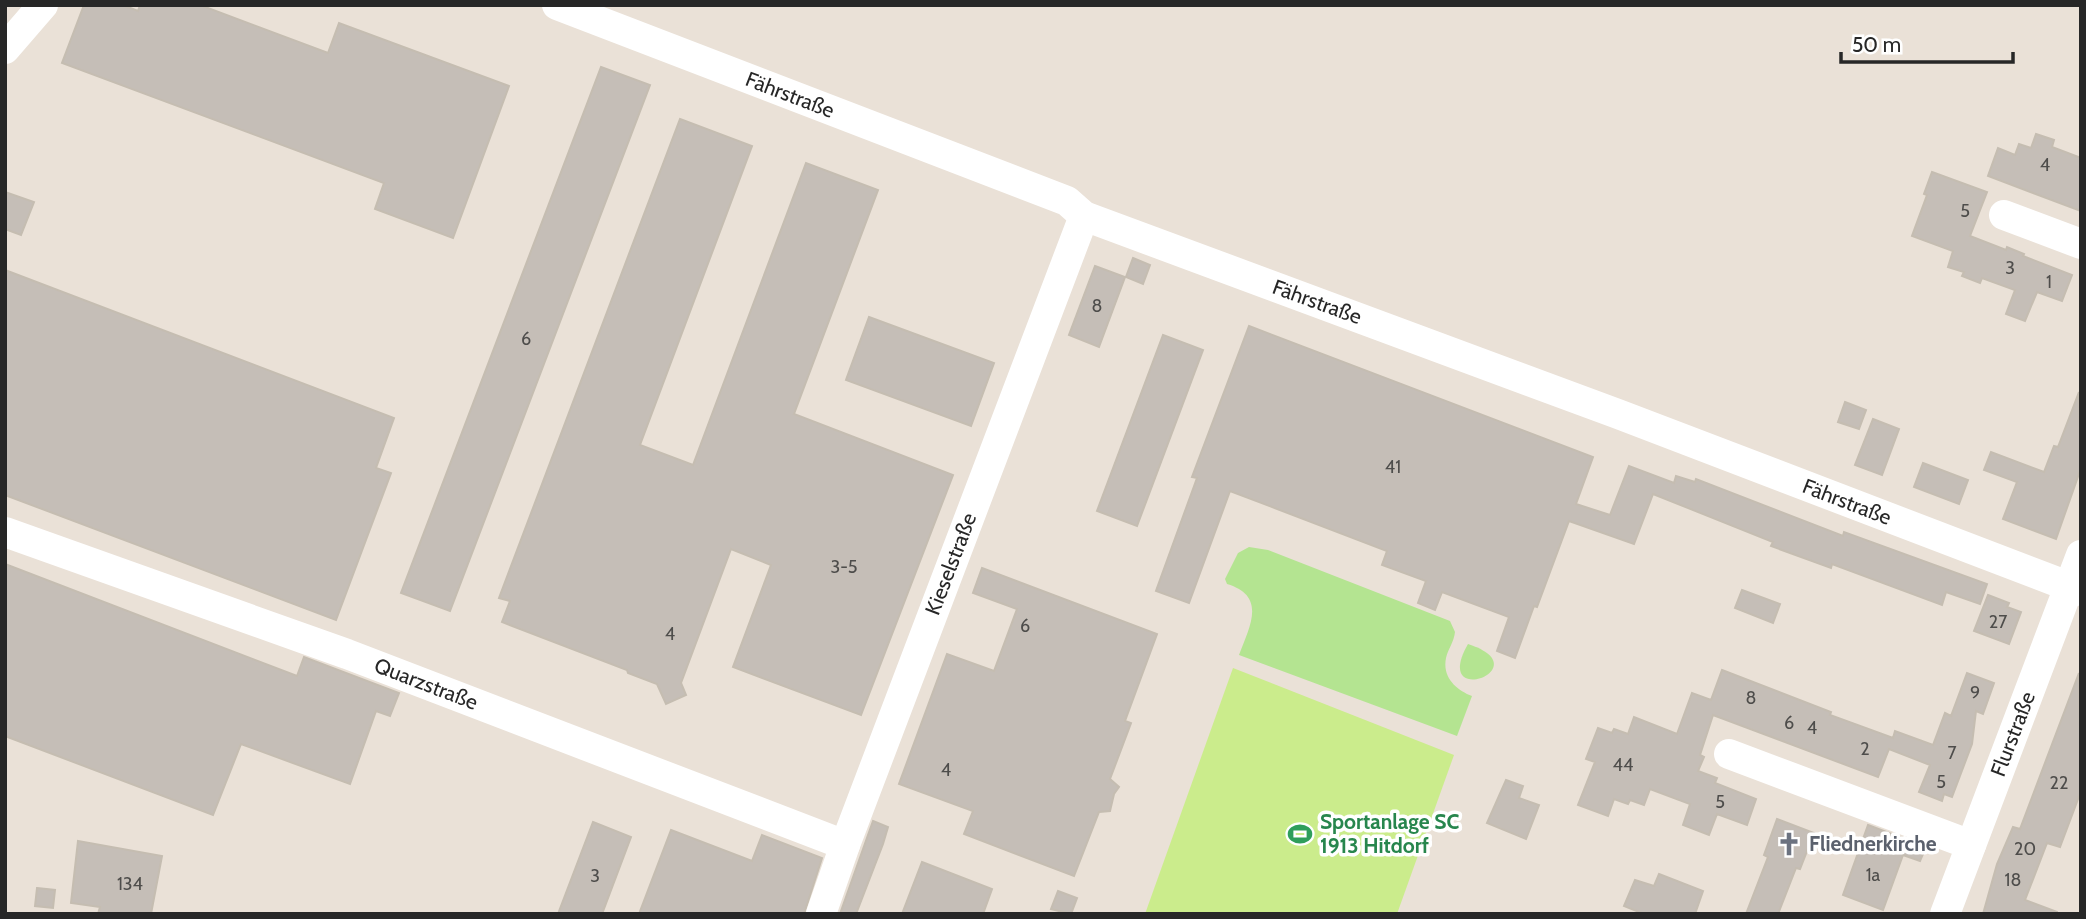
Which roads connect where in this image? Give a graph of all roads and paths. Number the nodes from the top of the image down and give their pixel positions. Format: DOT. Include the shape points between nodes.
graph roads {
  1 [pos="43,5"];
  2 [pos="557,5"];
  3 [pos="5,49"];
  4 [pos="2004,215"];
  5 [pos="1084,216"];
  6 [pos="2081,244"];
  7 [pos="5,532"];
  8 [pos="2081,555"];
  9 [pos="2075,589"];
  10 [pos="1728,754"];
  11 [pos="845,845"];
  12 [pos="1971,845"];
  13 [pos="821,914"];
  14 [pos="1945,914"];
  1 -- 3 [label="street"];
  2 -- 5 [label="street, Fährstraße" via="1067,201"];
  4 -- 6 [label="street"];
  5 -- 9 [label="street, Fährstraße"];
  5 -- 11 [label="street, Kieselstraße"];
  7 -- 11 [label="street, Quarzstraße" via="347,654"];
  8 -- 9 [label="street, Flurstraße"];
  9 -- 12 [label="street, Flurstraße"];
  10 -- 12 [label="street"];
  11 -- 13 [label="street, Kieselstraße"];
  12 -- 14 [label="street, Flurstraße"];
}
